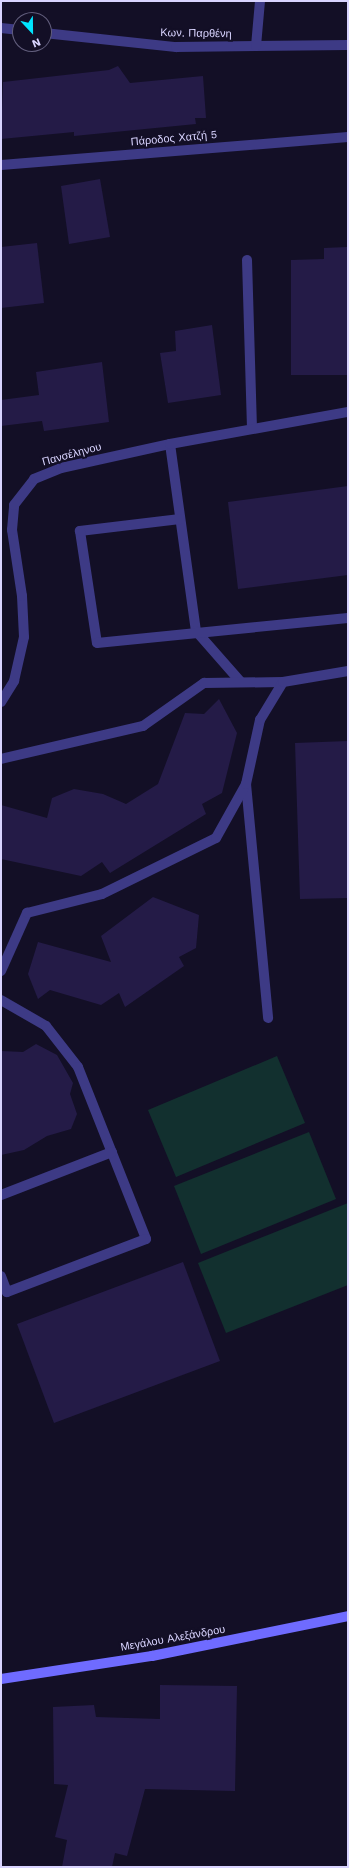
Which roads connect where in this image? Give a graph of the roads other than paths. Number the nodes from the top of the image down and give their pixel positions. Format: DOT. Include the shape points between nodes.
graph roads {
  1 [pos="260,1"];
  2 [pos="1,28"];
  3 [pos="12,29"];
  4 [pos="52,34"];
  5 [pos="348,45"];
  6 [pos="256,46"];
  7 [pos="348,137"];
  8 [pos="1,165"];
  9 [pos="247,260"];
  10 [pos="348,412"];
  11 [pos="252,429"];
  12 [pos="170,444"];
  13 [pos="180,519"];
  14 [pos="348,618"];
  15 [pos="196,631"];
  16 [pos="348,671"];
  17 [pos="240,681"];
  18 [pos="283,682"];
  19 [pos="1,702"];
  20 [pos="1,759"];
  21 [pos="246,784"];
  22 [pos="1,972"];
  23 [pos="1,1000"];
  24 [pos="268,1018"];
  25 [pos="112,1152"];
  26 [pos="1,1195"];
  27 [pos="1,1276"];
  28 [pos="348,1616"];
  29 [pos="1,1679"];
  1 -- 6 [label="street"];
  2 -- 3 [label="street"];
  4 -- 6 [label="street, Κων. Παρθένη" via="176,47"];
  5 -- 6 [label="street, Κων. Παρθένη"];
  7 -- 8 [label="street, Πάροδος Χατζή 5"];
  9 -- 11 [label="street"];
  10 -- 11 [label="street, Πανσέληνου"];
  11 -- 12 [label="street, Πανσέληνου"];
  12 -- 13 [label="street"];
  12 -- 19 [label="street, Πανσέληνου" via="45,473 19,495 12,518 24,637 14,681"];
  13 -- 15 [label="street"];
  13 -- 15 [label="street" via="80,531 97,643"];
  14 -- 15 [label="street"];
  15 -- 17 [label="street"];
  16 -- 18 [label="street"];
  17 -- 18 [label="street"];
  17 -- 20 [label="street" via="204,683 143,726"];
  18 -- 21 [label="street" via="260,720"];
  21 -- 22 [label="street" via="216,838 102,894 27,913"];
  21 -- 24 [label="street"];
  23 -- 25 [label="street" via="46,1026 78,1067"];
  25 -- 26 [label="street"];
  25 -- 27 [label="street" via="146,1239 7,1292"];
  28 -- 29 [label="main road, Μεγάλου Αλεξάνδρου" via="152,1656"];
}
